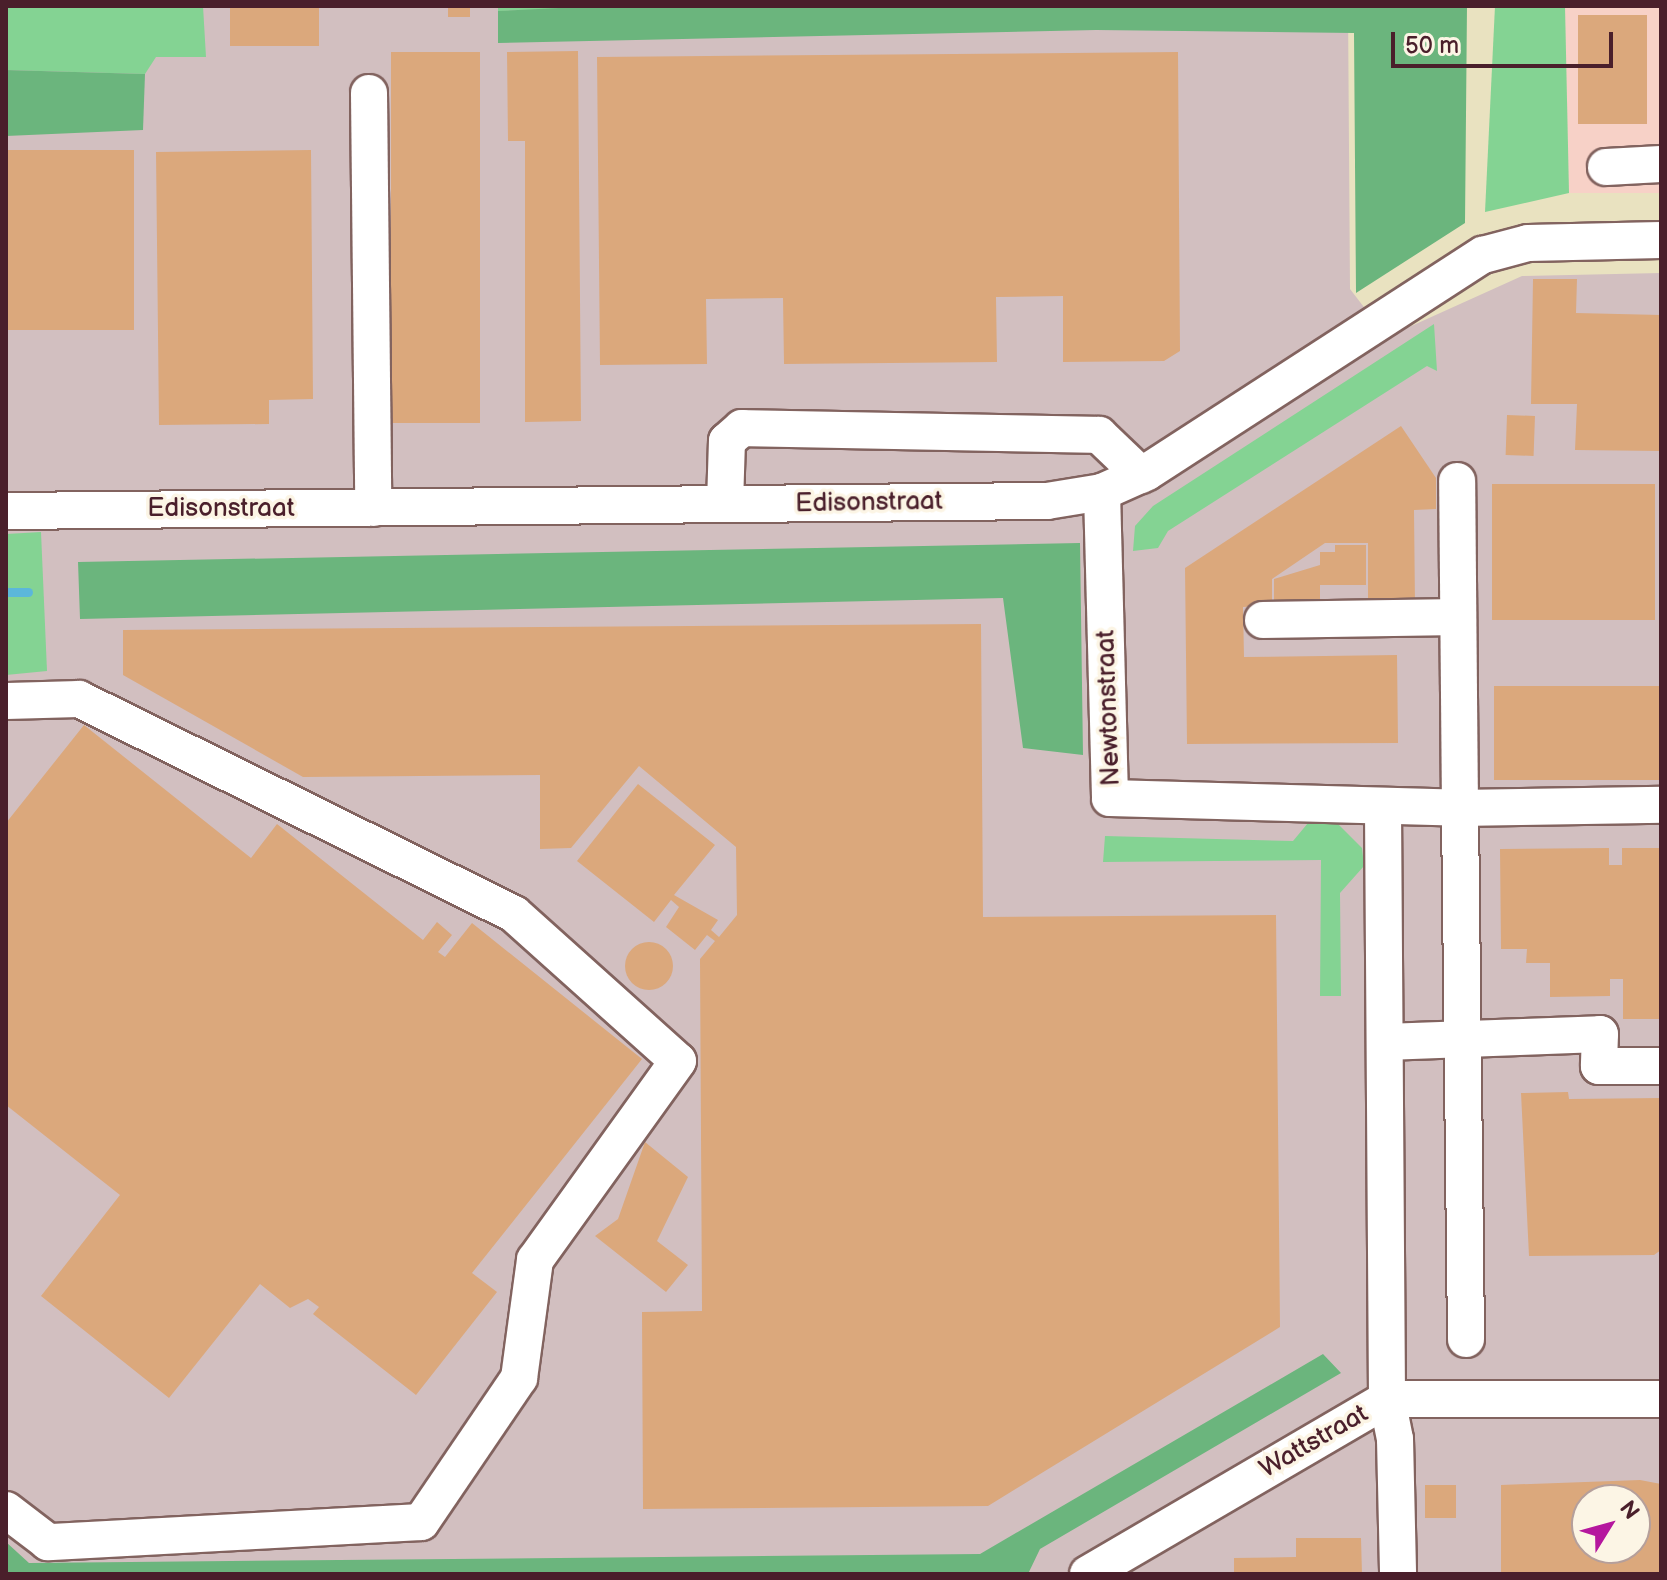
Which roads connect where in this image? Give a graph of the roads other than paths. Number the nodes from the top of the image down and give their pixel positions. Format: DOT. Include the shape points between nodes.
graph roads {
  1 [pos="369,93"];
  2 [pos="1661,164"];
  3 [pos="1606,167"];
  4 [pos="1661,240"];
  5 [pos="1141,475"];
  6 [pos="1457,481"];
  7 [pos="1102,492"];
  8 [pos="725,504"];
  9 [pos="373,508"];
  10 [pos="6,511"];
  11 [pos="1458,617"];
  12 [pos="1263,620"];
  13 [pos="6,701"];
  14 [pos="1661,805"];
  15 [pos="1460,808"];
  16 [pos="1383,809"];
  17 [pos="1460,1039"];
  18 [pos="1385,1042"];
  19 [pos="1661,1066"];
  20 [pos="1466,1339"];
  21 [pos="1387,1399"];
  22 [pos="1661,1399"];
  23 [pos="6,1510"];
  24 [pos="1088,1574"];
  25 [pos="1398,1574"];
  1 -- 9 [label="street"];
  2 -- 3 [label="street"];
  4 -- 5 [label="street, Edisonstraat" via="1528,243 1483,255"];
  5 -- 7 [label="street, Edisonstraat"];
  5 -- 8 [label="street" via="1099,435 742,428 727,441"];
  6 -- 11 [label="street"];
  7 -- 8 [label="street, Edisonstraat" via="1047,501"];
  7 -- 16 [label="street, Newtonstraat" via="1110,798"];
  8 -- 9 [label="street, Edisonstraat"];
  9 -- 10 [label="street, Edisonstraat"];
  11 -- 12 [label="street"];
  11 -- 15 [label="street"];
  13 -- 23 [label="street" via="79,699 514,914 678,1061 535,1260 519,1378 421,1522 48,1542"];
  14 -- 15 [label="street"];
  15 -- 16 [label="street"];
  15 -- 17 [label="street"];
  16 -- 18 [label="street"];
  17 -- 18 [label="street"];
  17 -- 19 [label="street" via="1600,1034 1599,1066"];
  17 -- 20 [label="street"];
  18 -- 21 [label="street"];
  21 -- 22 [label="street, Wattstraat"];
  21 -- 24 [label="street, Wattstraat"];
  21 -- 25 [label="street" via="1395,1439"];
}
